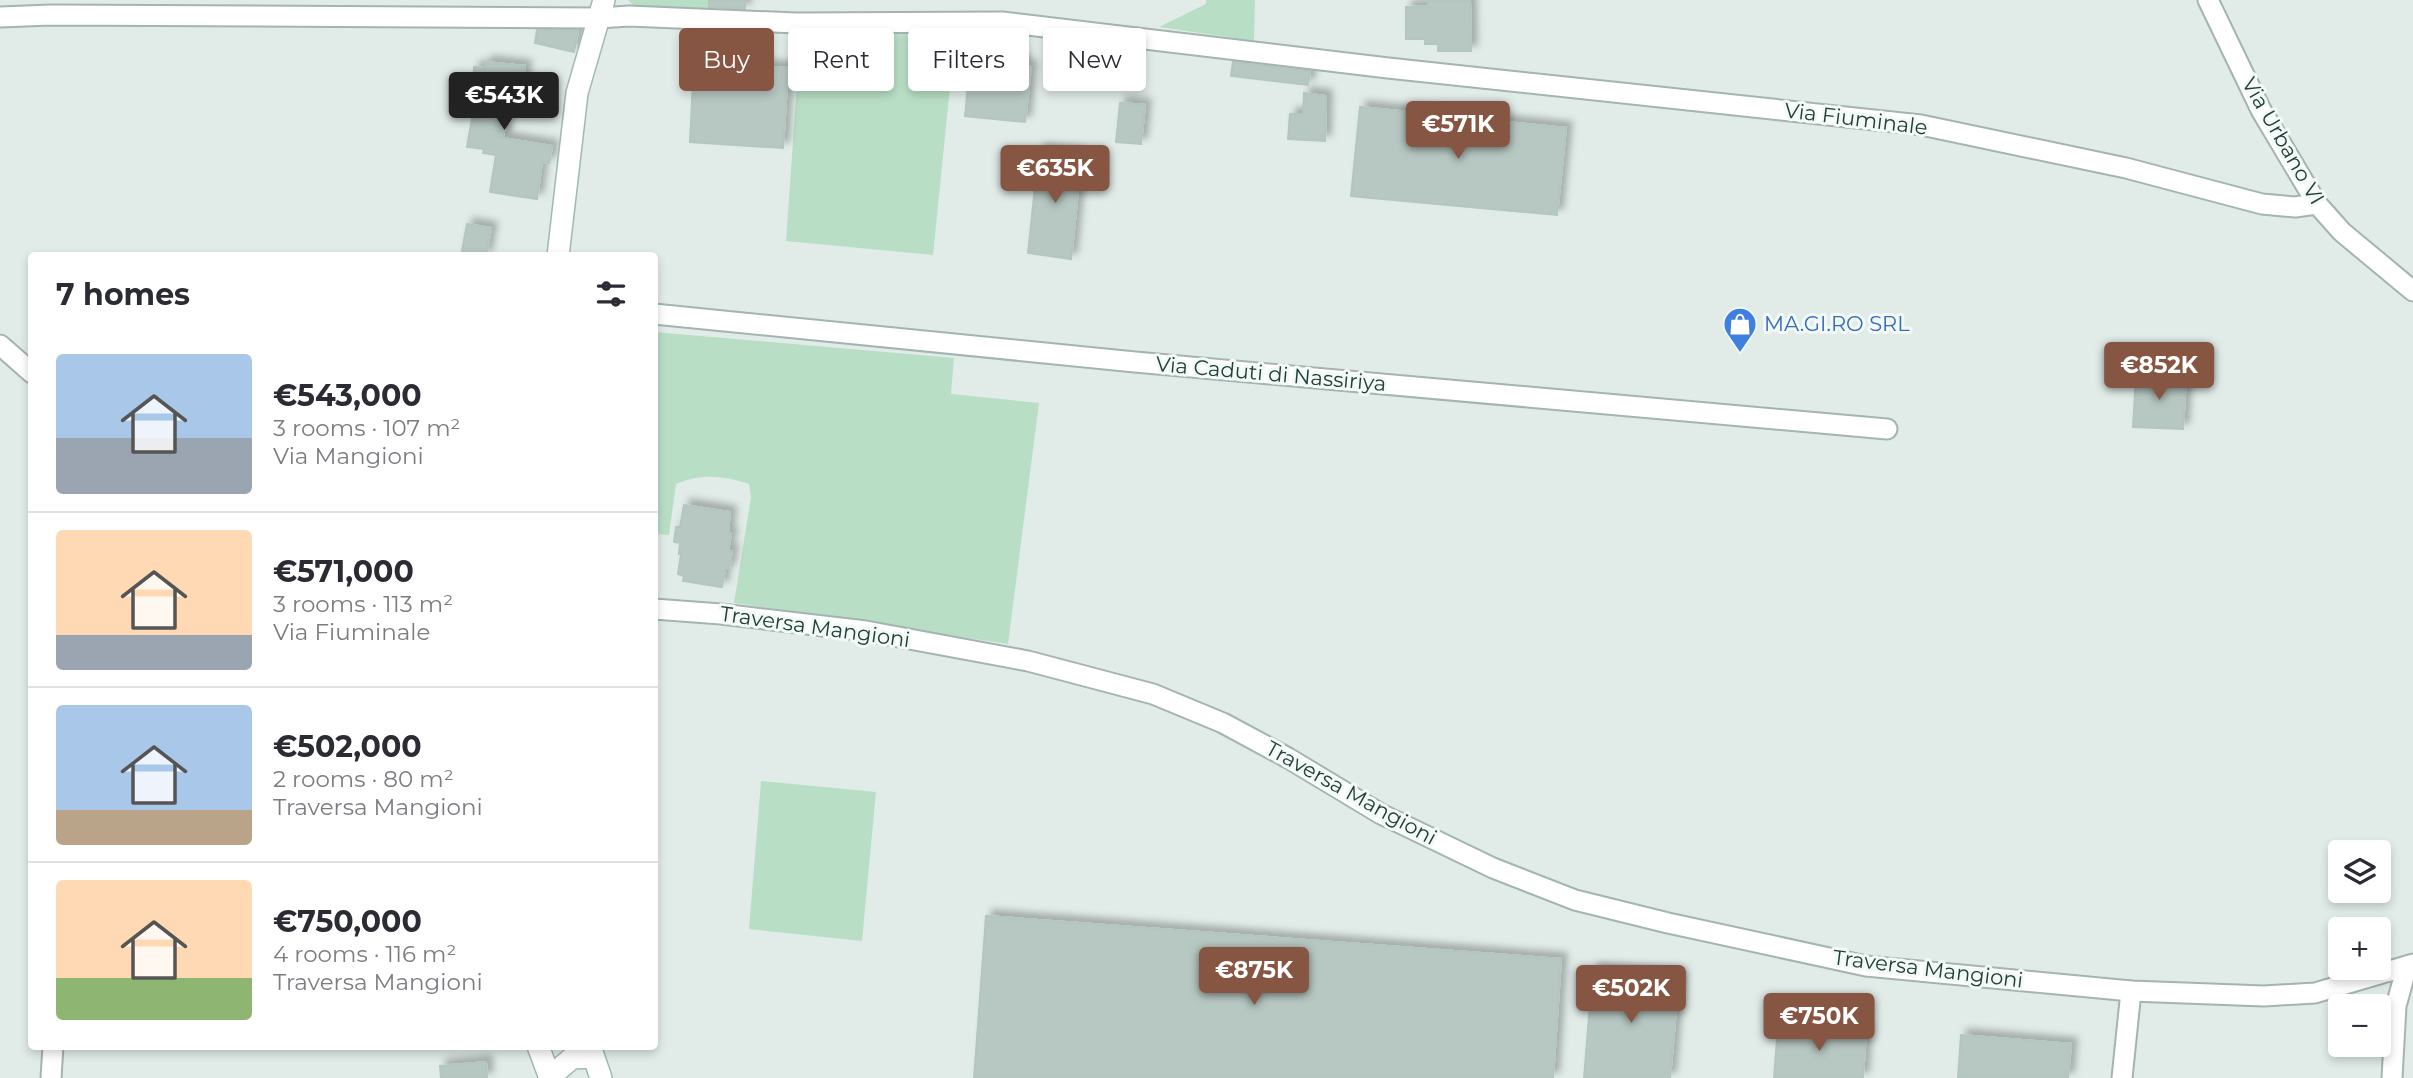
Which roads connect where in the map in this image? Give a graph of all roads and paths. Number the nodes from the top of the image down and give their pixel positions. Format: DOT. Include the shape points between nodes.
graph roads {
  1 [pos="2208,0"];
  2 [pos="601,9"];
  3 [pos="0,17"];
  4 [pos="2317,204"];
  5 [pos="558,252"];
  6 [pos="2413,291"];
  7 [pos="658,314"];
  8 [pos="0,345"];
  9 [pos="28,370"];
  10 [pos="1887,429"];
  11 [pos="658,609"];
  12 [pos="2410,965"];
  13 [pos="2131,991"];
  14 [pos="53,1050"];
  15 [pos="540,1050"];
  16 [pos="596,1067"];
  17 [pos="550,1077"];
  18 [pos="51,1078"];
  19 [pos="2122,1078"];
  20 [pos="2392,1078"];
  1 -- 4 [label="street, Via Urbano VI" via="2261,110"];
  2 -- 3 [label="street"];
  2 -- 4 [label="street, Via Fiuminale" via="629,16 796,23 1002,22 1921,125 2126,168 2262,204"];
  2 -- 5 [label="street" via="577,93"];
  4 -- 6 [label="street, Via Urbano VI" via="2342,232"];
  7 -- 10 [label="street, Via Caduti di Nassiriya"];
  8 -- 9 [label="street"];
  11 -- 13 [label="street, Traversa Mangioni" via="866,631 1028,661 1153,694 1223,723 1381,814 1575,900 1867,966"];
  12 -- 13 [label="street, Traversa Mangioni" via="2315,993 2264,996"];
  12 -- 20 [label="street" via="2396,1006"];
  13 -- 19 [label="street"];
  14 -- 18 [label="street"];
  15 -- 17 [label="street"];
  16 -- 17 [label="street" via="572,1058"];
}
